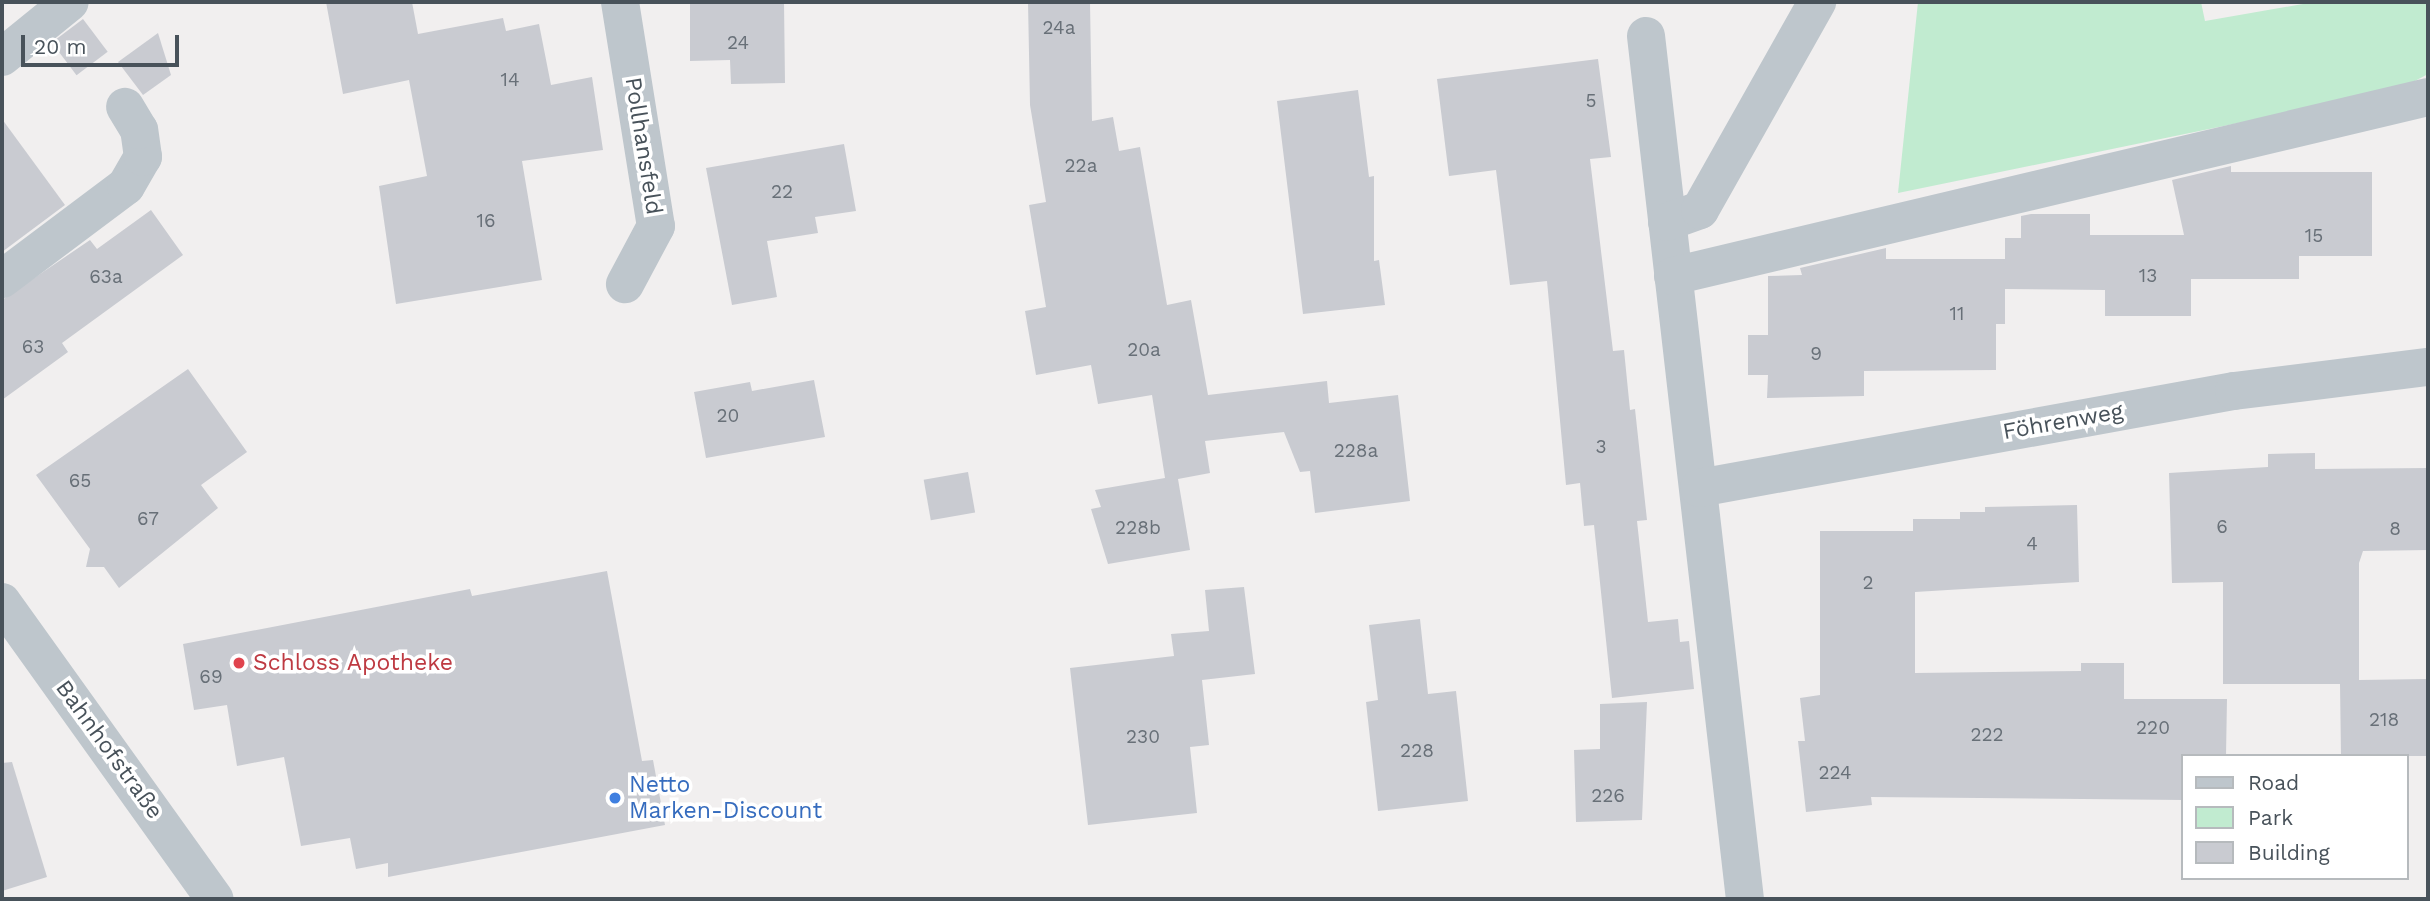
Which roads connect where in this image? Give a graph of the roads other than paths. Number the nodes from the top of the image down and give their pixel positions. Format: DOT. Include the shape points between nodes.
graph roads {
  1 [pos="70,2"];
  2 [pos="620,2"];
  3 [pos="1817,2"];
  4 [pos="1646,36"];
  5 [pos="2,57"];
  6 [pos="2428,97"];
  7 [pos="125,107"];
  8 [pos="1667,222"];
  9 [pos="1673,276"];
  10 [pos="2,279"];
  11 [pos="625,284"];
  12 [pos="2428,367"];
  13 [pos="1699,488"];
  14 [pos="2,602"];
  15 [pos="215,899"];
  16 [pos="1745,899"];
  1 -- 5 [label="street"];
  2 -- 11 [label="street, Pollhansfeld" via="656,226"];
  3 -- 8 [label="street" via="1700,210"];
  4 -- 8 [label="street"];
  6 -- 9 [label="street"];
  7 -- 10 [label="street" via="139,130 143,157 126,186"];
  8 -- 9 [label="street"];
  9 -- 13 [label="street"];
  12 -- 13 [label="street, Föhrenweg" via="2234,391"];
  13 -- 16 [label="street"];
  14 -- 15 [label="street, Bahnhofstraße"];
}
